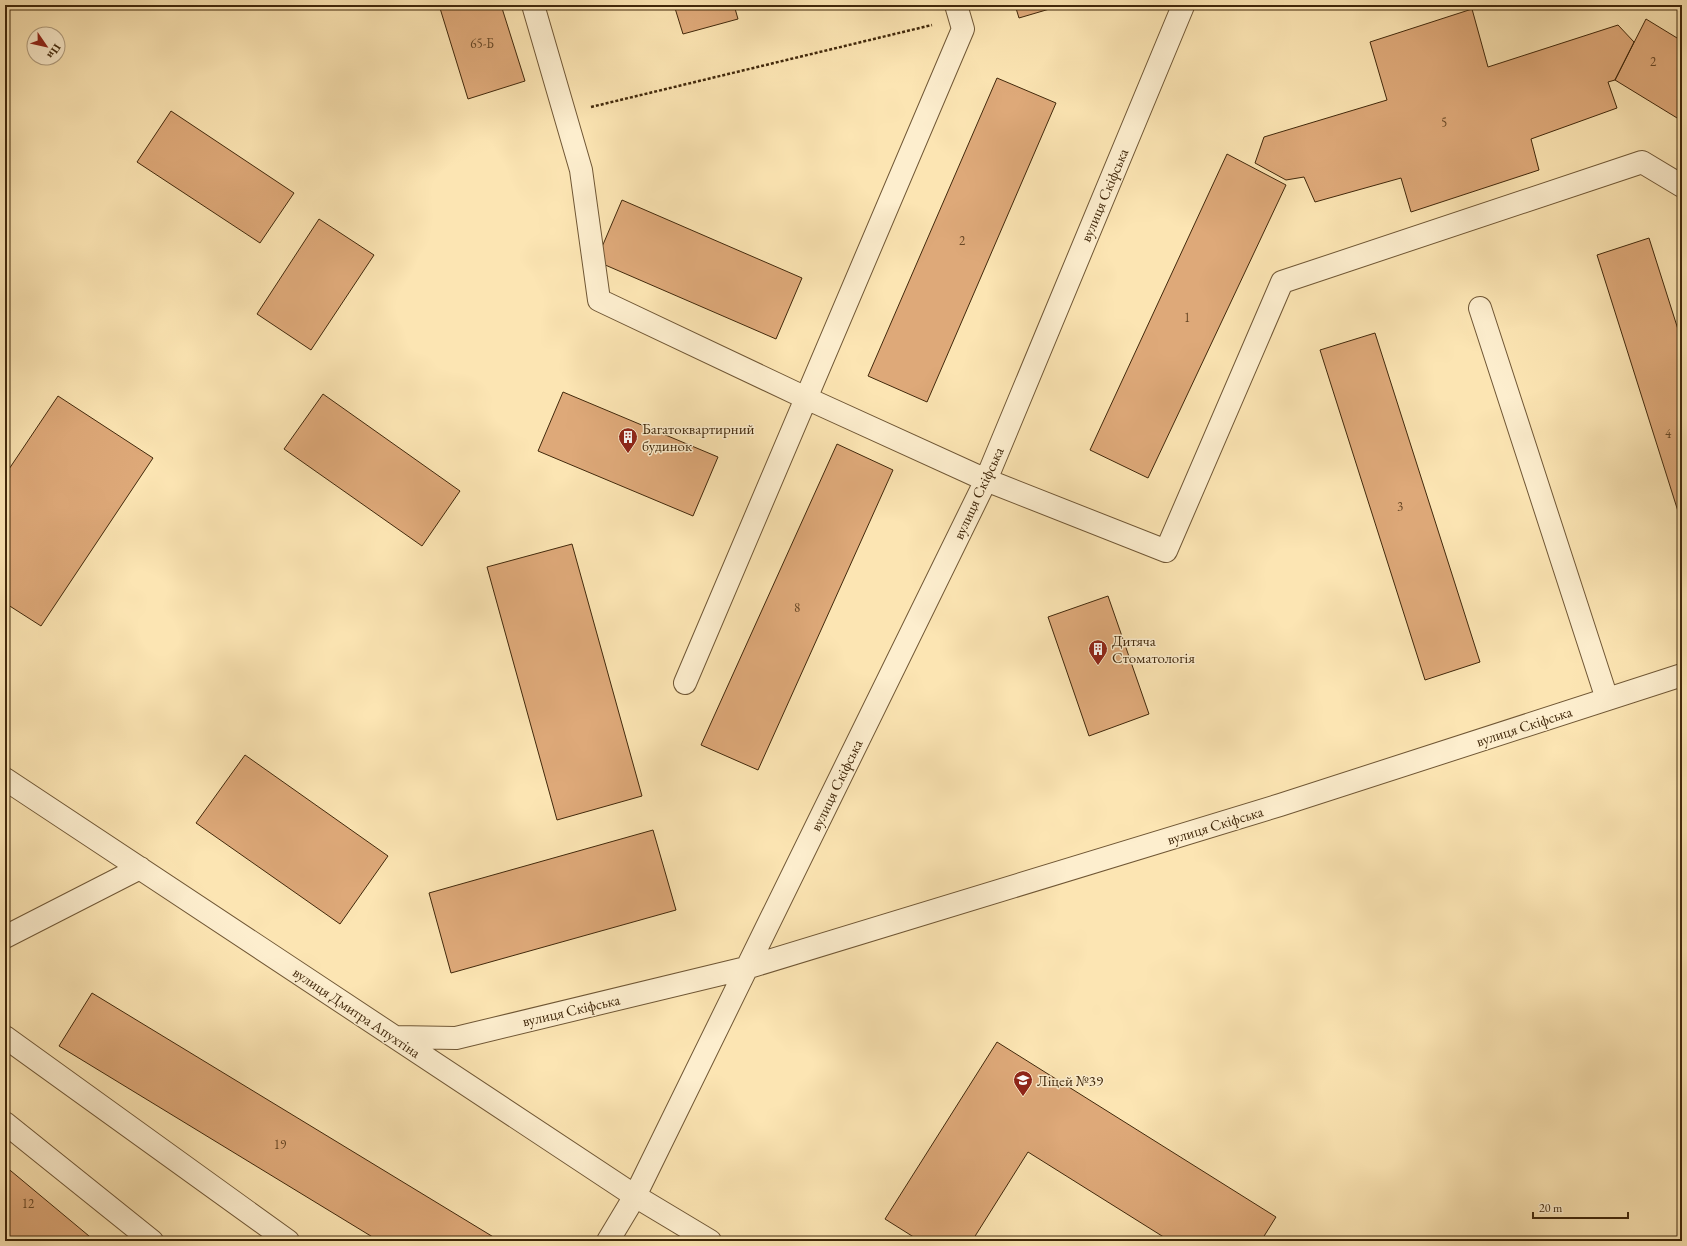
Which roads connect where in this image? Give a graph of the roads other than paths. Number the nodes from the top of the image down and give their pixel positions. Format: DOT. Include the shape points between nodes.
graph roads {
  1 [pos="533,5"];
  2 [pos="1185,6"];
  3 [pos="958,12"];
  4 [pos="1682,186"];
  5 [pos="1480,308"];
  6 [pos="806,398"];
  7 [pos="986,480"];
  8 [pos="1682,675"];
  9 [pos="685,684"];
  10 [pos="1607,699"];
  11 [pos="5,779"];
  12 [pos="140,868"];
  13 [pos="5,938"];
  14 [pos="746,968"];
  15 [pos="395,1037"];
  16 [pos="5,1038"];
  17 [pos="5,1123"];
  18 [pos="635,1196"];
  19 [pos="152,1241"];
  20 [pos="288,1241"];
  21 [pos="608,1241"];
  22 [pos="710,1241"];
  1 -- 6 [label="street" via="581,170 599,300"];
  2 -- 7 [label="street, вулиця Скіфська"];
  3 -- 6 [label="street" via="963,29"];
  4 -- 7 [label="street" via="1642,162 1282,282 1166,551"];
  5 -- 10 [label="street"];
  6 -- 7 [label="street"];
  6 -- 9 [label="street"];
  7 -- 14 [label="street, вулиця Скіфська"];
  8 -- 10 [label="street, вулиця Скіфська"];
  10 -- 14 [label="street, вулиця Скіфська" via="1280,805"];
  11 -- 12 [label="street, вулиця Дмитра Апухтіна"];
  12 -- 13 [label="street"];
  12 -- 15 [label="street, вулиця Дмитра Апухтіна"];
  14 -- 15 [label="street, вулиця Скіфська" via="456,1038"];
  14 -- 18 [label="street, вулиця Скіфська"];
  15 -- 18 [label="street, вулиця Дмитра Апухтіна"];
  16 -- 20 [label="street"];
  17 -- 19 [label="street"];
  18 -- 21 [label="street, вулиця Скіфська"];
  18 -- 22 [label="street, вулиця Дмитра Апухтіна"];
}
